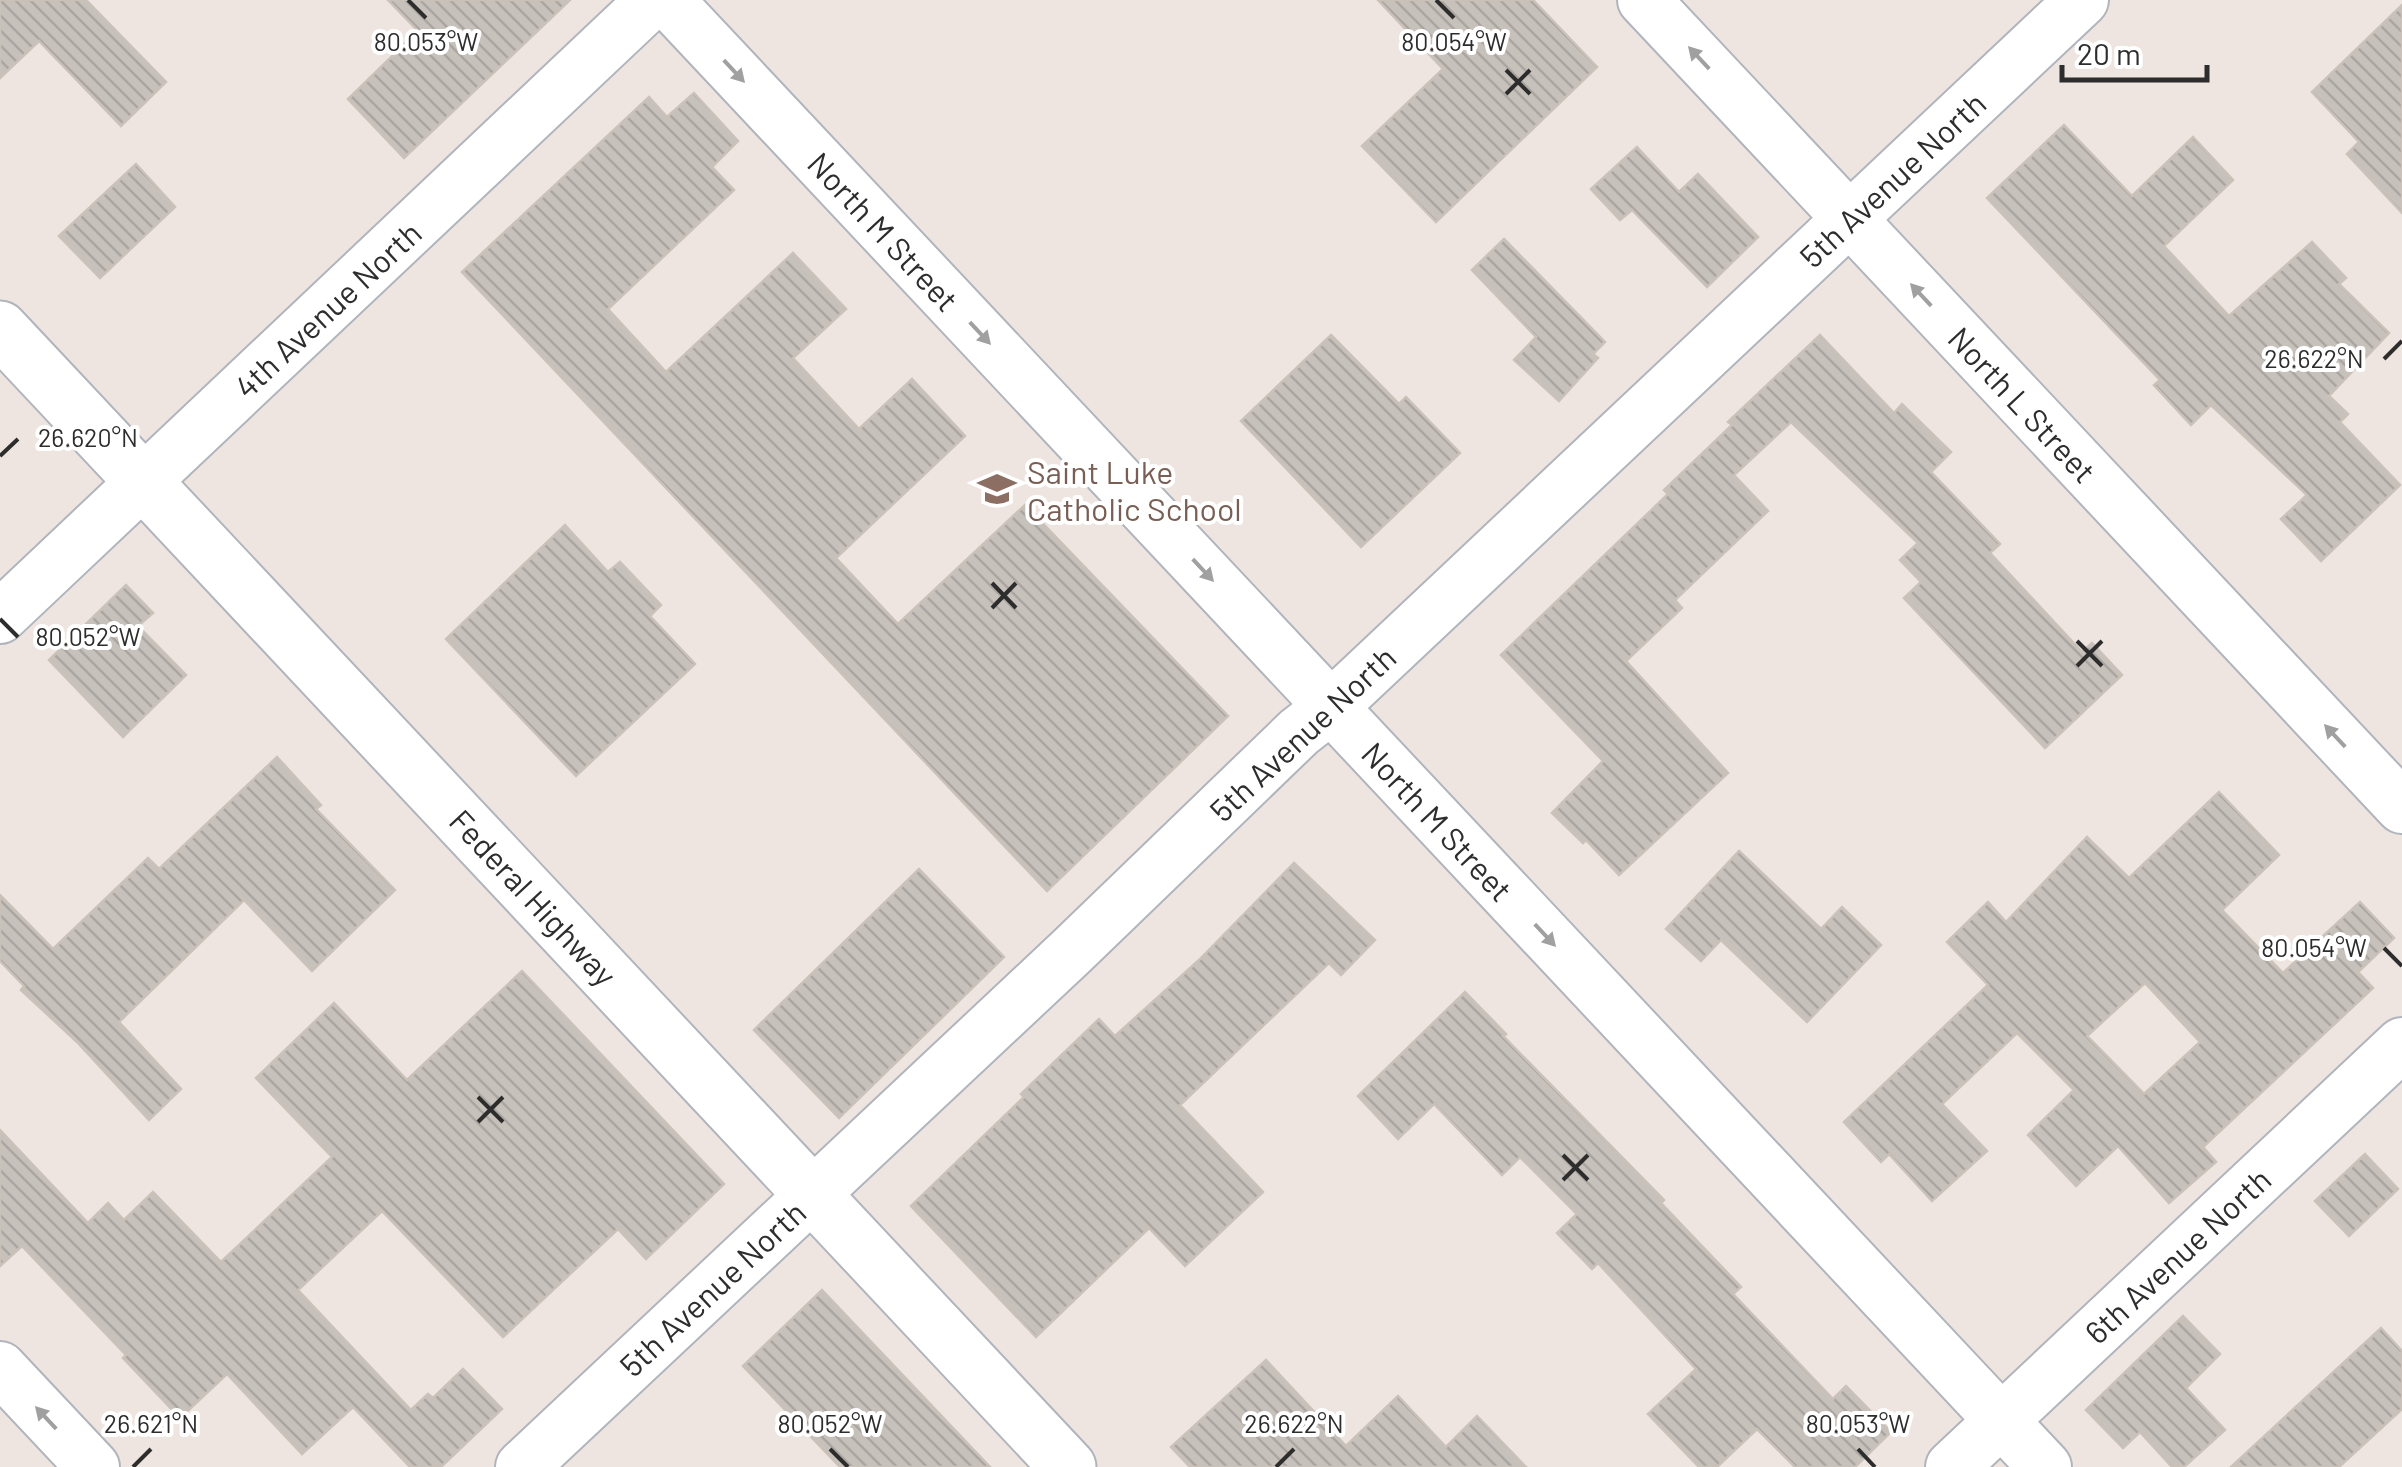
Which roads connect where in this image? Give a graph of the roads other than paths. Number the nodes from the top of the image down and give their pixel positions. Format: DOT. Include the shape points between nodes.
graph roads {
  1 [pos="653,0"];
  2 [pos="667,0"];
  3 [pos="1644,0"];
  4 [pos="2082,0"];
  5 [pos="1850,219"];
  6 [pos="0,329"];
  7 [pos="146,482"];
  8 [pos="0,618"];
  9 [pos="1331,707"];
  10 [pos="2402,807"];
  11 [pos="2402,1044"];
  12 [pos="812,1194"];
  13 [pos="0,1368"];
  14 [pos="2001,1420"];
  15 [pos="93,1467"];
  16 [pos="522,1467"];
  17 [pos="1068,1467"];
  18 [pos="1952,1467"];
  19 [pos="2045,1467"];
  1 -- 7 [label="street, 4th Avenue North"];
  2 -- 9 [label="street, North M Street, one-way"];
  5 -- 3 [label="street, North L Street, one-way"];
  4 -- 5 [label="street, 5th Avenue North"];
  5 -- 9 [label="street, 5th Avenue North"];
  10 -- 5 [label="street, North L Street, one-way"];
  6 -- 7 [label="main road, Federal Highway"];
  7 -- 8 [label="street, 4th Avenue North"];
  7 -- 12 [label="main road, Federal Highway"];
  9 -- 12 [label="street, 5th Avenue North"];
  9 -- 14 [label="street, North M Street, one-way"];
  11 -- 14 [label="street, 6th Avenue North"];
  12 -- 16 [label="street, 5th Avenue North"];
  12 -- 17 [label="main road, Federal Highway"];
  15 -- 13 [label="street, one-way"];
  14 -- 18 [label="street, 6th Avenue North"];
  14 -- 19 [label="street, North M Street"];
}
